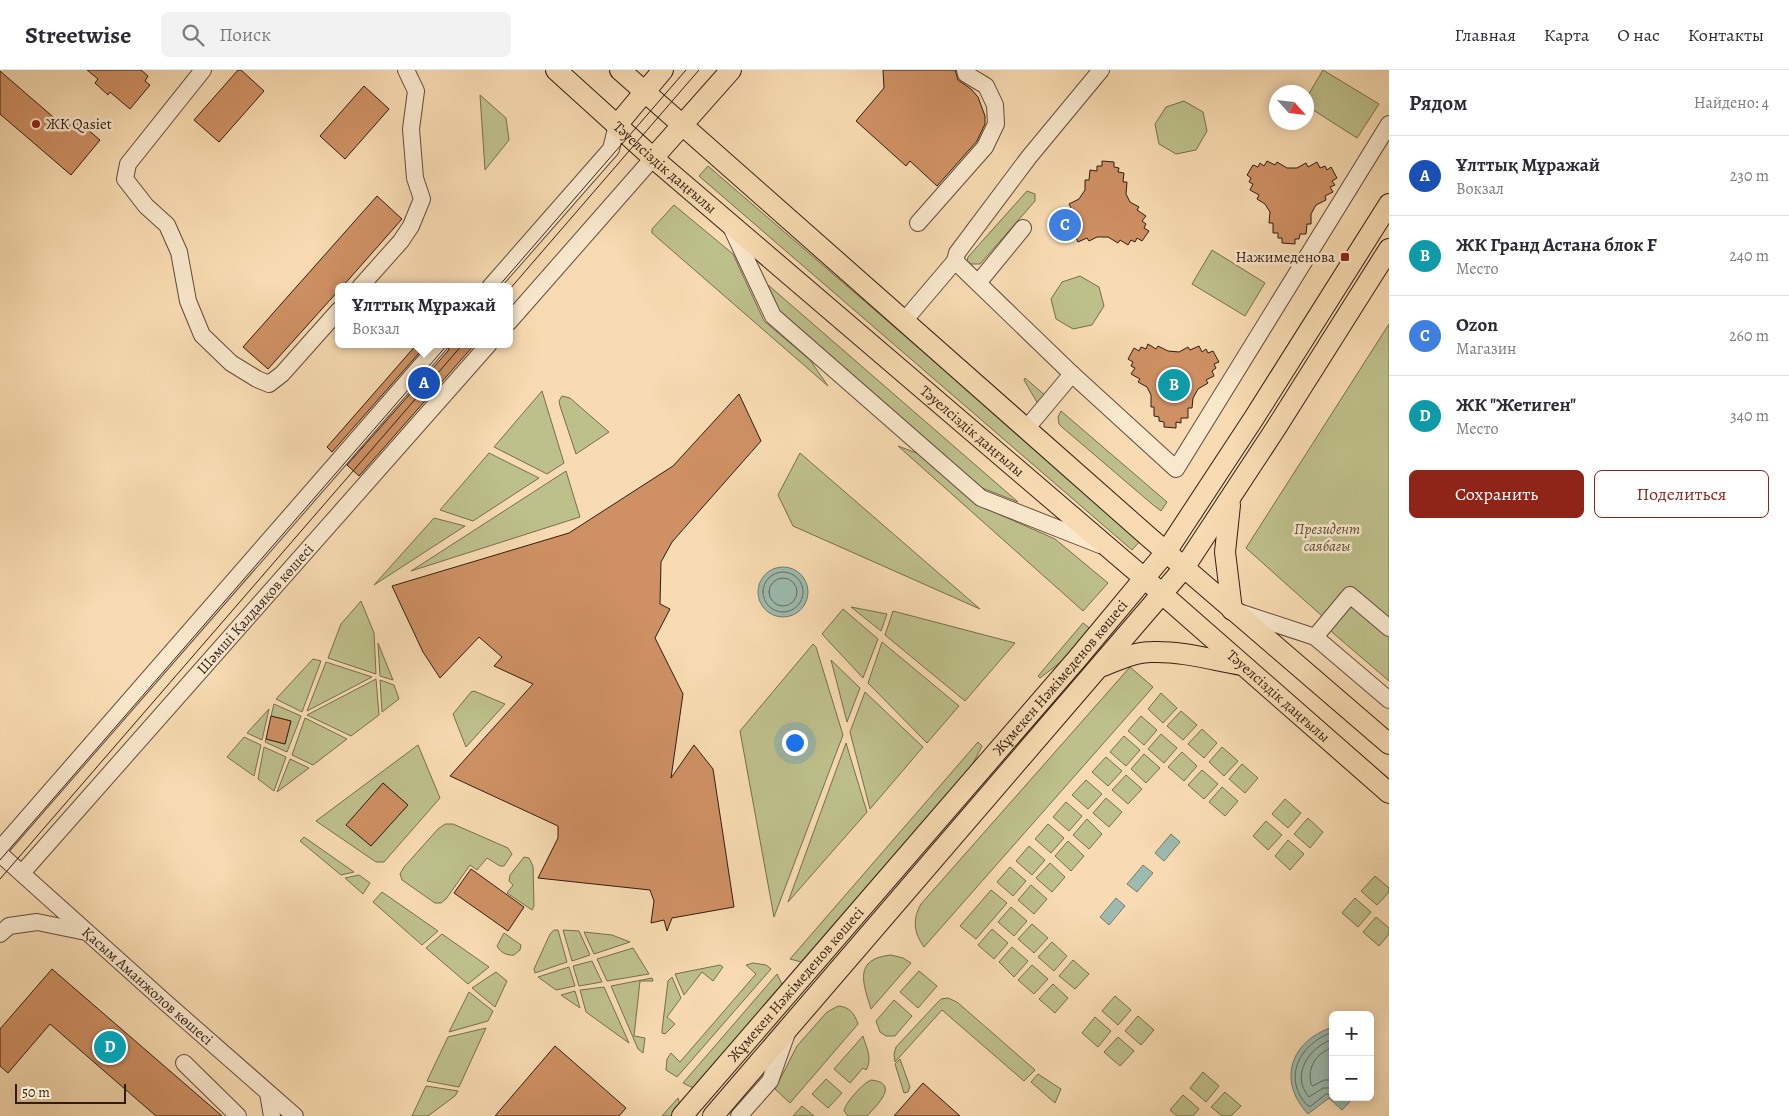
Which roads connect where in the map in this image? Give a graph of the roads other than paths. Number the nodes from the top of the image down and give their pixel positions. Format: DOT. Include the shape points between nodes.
graph roads {
  1 [pos="203,70"];
  2 [pos="406,70"];
  3 [pos="556,70"];
  4 [pos="620,70"];
  5 [pos="663,70"];
  6 [pos="731,70"];
  7 [pos="965,70"];
  8 [pos="1101,70"];
  9 [pos="644,91"];
  10 [pos="1389,124"];
  11 [pos="617,125"];
  12 [pos="682,125"];
  13 [pos="653,158"];
  14 [pos="1389,204"];
  15 [pos="1378,222"];
  16 [pos="918,223"];
  17 [pos="730,224"];
  18 [pos="1023,228"];
  19 [pos="1387,256"];
  20 [pos="955,260"];
  21 [pos="978,282"];
  22 [pos="364,283"];
  23 [pos="494,283"];
  24 [pos="1358,297"];
  25 [pos="335,314"];
  26 [pos="513,317"];
  27 [pos="904,320"];
  28 [pos="437,348"];
  29 [pos="485,348"];
  30 [pos="1072,374"];
  31 [pos="1026,429"];
  32 [pos="1230,499"];
  33 [pos="1108,548"];
  34 [pos="1166,552"];
  35 [pos="1184,568"];
  36 [pos="1144,578"];
  37 [pos="1162,595"];
  38 [pos="1232,610"];
  39 [pos="1389,628"];
  40 [pos="1315,637"];
  41 [pos="1242,665"];
  42 [pos="1101,666"];
  43 [pos="1389,700"];
  44 [pos="1389,744"];
  45 [pos="1389,793"];
  46 [pos="0,849"];
  47 [pos="0,854"];
  48 [pos="22,873"];
  49 [pos="86,932"];
  50 [pos="0,934"];
  51 [pos="788,1029"];
  52 [pos="184,1062"];
  53 [pos="268,1093"];
  54 [pos="238,1116"];
  55 [pos="272,1116"];
  56 [pos="295,1116"];
  57 [pos="682,1116"];
  58 [pos="713,1116"];
  59 [pos="739,1116"];
  1 -- 25 [label="street" via="128,164 125,179 146,206 167,225 179,252 188,301 202,335 231,363 269,384 282,374"];
  2 -- 22 [label="street" via="416,91 411,129 415,178 422,199 402,241"];
  3 -- 11 [label="main road, Тәуелсіздік даңғылы"];
  4 -- 9 [label="main road"];
  5 -- 9 [label="main road"];
  6 -- 12 [label="main road"];
  7 -- 16 [label="street" via="966,74 986,86 995,105 996,124 985,147"];
  8 -- 20 [label="street" via="1029,157"];
  9 -- 11 [label="main road"];
  9 -- 12 [label="main road"];
  10 -- 30 [label="street" via="1176,468"];
  11 -- 13 [label="main road, Тәуелсіздік даңғылы"];
  11 -- 23 [label="street" via="611,149"];
  12 -- 13 [label="main road"];
  12 -- 27 [label="main road"];
  13 -- 17 [label="main road, Тәуелсіздік даңғылы"];
  13 -- 26 [label="street"];
  14 -- 15 [label="main road, Жұмекен Нәжімеденов көшесі"];
  15 -- 24 [label="main road" via="1385,237"];
  15 -- 34 [label="main road, Жұмекен Нәжімеденов көшесі"];
  17 -- 33 [label="main road, Тәуелсіздік даңғылы"];
  17 -- 33 [label="street" via="773,316 981,498"];
  18 -- 21 [label="street"];
  19 -- 24 [label="main road, Жұмекен Нәжімеденов көшесі"];
  20 -- 21 [label="street"];
  20 -- 27 [label="street"];
  21 -- 30 [label="street"];
  24 -- 32 [label="main road, Жұмекен Нәжімеденов көшесі"];
  27 -- 31 [label="main road"];
  28 -- 46 [label="street"];
  29 -- 48 [label="street, Шәмші Қалдаяқов көшесі"];
  30 -- 31 [label="street"];
  31 -- 34 [label="main road"];
  32 -- 35 [label="main road, Жұмекен Нәжімеденов көшесі"];
  32 -- 38 [label="main road" via="1225,552"];
  33 -- 36 [label="main road, Тәуелсіздік даңғылы"];
  34 -- 35 [label="main road"];
  34 -- 36 [label="main road, Жұмекен Нәжімеденов көшесі"];
  35 -- 37 [label="main road, Жұмекен Нәжімеденов көшесі"];
  35 -- 38 [label="main road"];
  36 -- 37 [label="main road, Тәуелсіздік даңғылы"];
  36 -- 57 [label="main road, Жұмекен Нәжімеденов көшесі"];
  37 -- 41 [label="main road, Тәуелсіздік даңғылы"];
  37 -- 42 [label="main road, Жұмекен Нәжімеденов көшесі"];
  38 -- 40 [label="street"];
  38 -- 44 [label="main road"];
  39 -- 40 [label="street" via="1350,595"];
  40 -- 43 [label="street"];
  41 -- 42 [label="main road" via="1151,652"];
  41 -- 45 [label="main road, Тәуелсіздік даңғылы"];
  42 -- 51 [label="main road, Жұмекен Нәжімеденов көшесі"];
  47 -- 48 [label="street, Қасым Аманжолов көшесі"];
  48 -- 49 [label="street, Қасым Аманжолов көшесі"];
  49 -- 50 [label="street" via="37,922 9,926"];
  49 -- 53 [label="street, Қасым Аманжолов көшесі"];
  51 -- 58 [label="main road, Жұмекен Нәжімеденов көшесі"];
  51 -- 59 [label="street" via="770,1081"];
  52 -- 54 [label="street"];
  53 -- 55 [label="street"];
  53 -- 56 [label="street, Қасым Аманжолов көшесі"];
}
